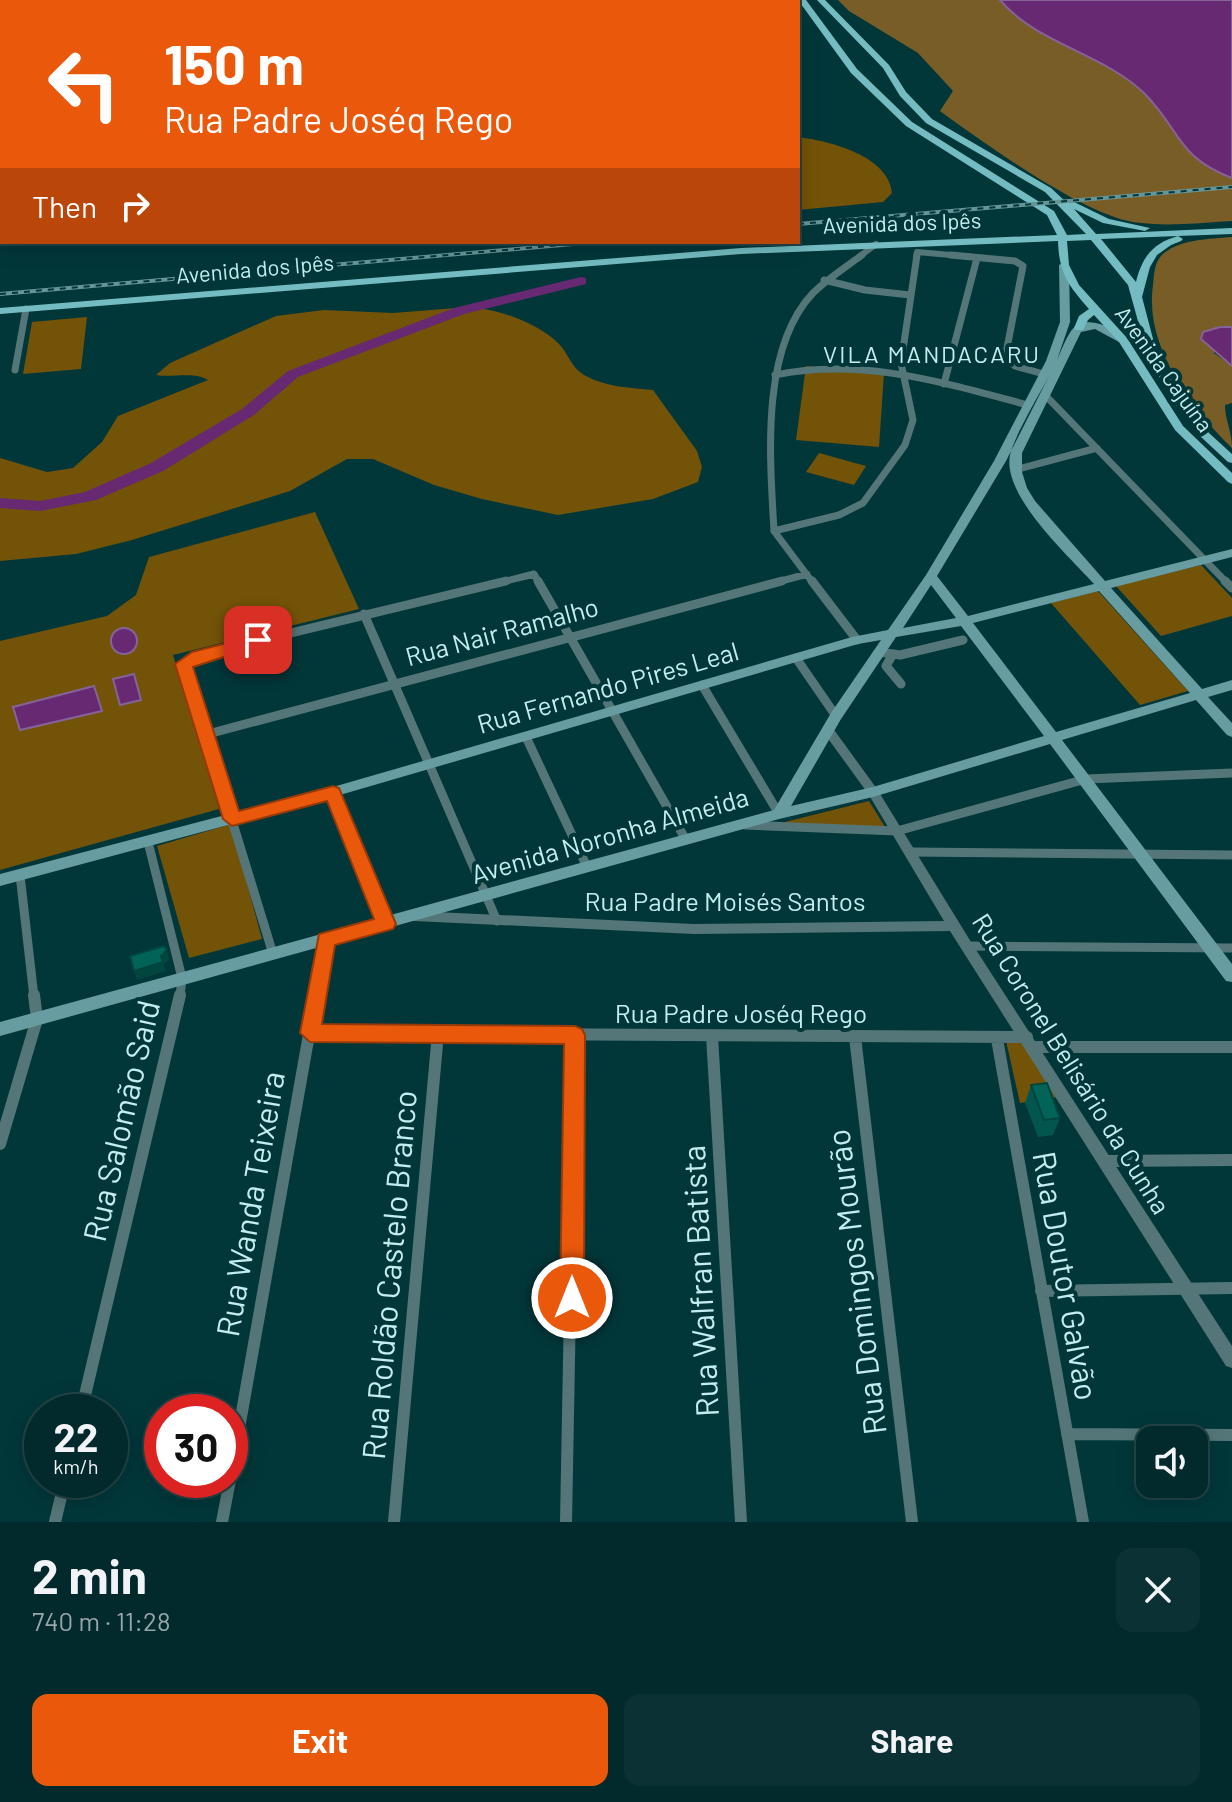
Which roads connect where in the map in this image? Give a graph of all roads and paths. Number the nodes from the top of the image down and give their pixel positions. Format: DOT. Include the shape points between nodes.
graph roads {
  1 [pos="802,0"];
  2 [pos="821,0"];
  3 [pos="858,42"];
  4 [pos="838,44"];
  5 [pos="903,94"];
  6 [pos="883,98"];
  7 [pos="1048,190"];
  8 [pos="1232,225"];
  9 [pos="1149,229"];
  10 [pos="1232,231"];
  11 [pos="1210,233"];
  12 [pos="1062,234"];
  13 [pos="1091,234"];
  14 [pos="800,242"];
  15 [pos="765,244"];
  16 [pos="876,244"];
  17 [pos="977,258"];
  18 [pos="583,260"];
  19 [pos="1064,265"];
  20 [pos="329,280"];
  21 [pos="824,280"];
  22 [pos="910,295"];
  23 [pos="1139,295"];
  24 [pos="0,304"];
  25 [pos="26,309"];
  26 [pos="1095,309"];
  27 [pos="0,311"];
  28 [pos="1079,328"];
  29 [pos="1123,340"];
  30 [pos="15,370"];
  31 [pos="1049,371"];
  32 [pos="901,374"];
  33 [pos="775,375"];
  34 [pos="944,384"];
  35 [pos="1046,396"];
  36 [pos="1028,405"];
  37 [pos="1097,448"];
  38 [pos="1232,460"];
  39 [pos="1015,470"];
  40 [pos="1232,480"];
  41 [pos="774,531"];
  42 [pos="1232,553"];
  43 [pos="1205,561"];
  44 [pos="807,574"];
  45 [pos="931,576"];
  46 [pos="1101,586"];
  47 [pos="1232,588"];
  48 [pos="364,614"];
  49 [pos="963,621"];
  50 [pos="893,632"];
  51 [pos="571,636"];
  52 [pos="857,640"];
  53 [pos="963,640"];
  54 [pos="886,653"];
  55 [pos="796,658"];
  56 [pos="395,683"];
  57 [pos="901,684"];
  58 [pos="702,685"];
  59 [pos="1232,685"];
  60 [pos="1200,695"];
  61 [pos="612,711"];
  62 [pos="836,716"];
  63 [pos="828,730"];
  64 [pos="1232,732"];
  65 [pos="208,734"];
  66 [pos="526,737"];
  67 [pos="1053,740"];
  68 [pos="431,764"];
  69 [pos="1232,773"];
  70 [pos="1086,779"];
  71 [pos="333,792"];
  72 [pos="873,792"];
  73 [pos="779,814"];
  74 [pos="232,819"];
  75 [pos="745,825"];
  76 [pos="897,831"];
  77 [pos="686,840"];
  78 [pos="148,842"];
  79 [pos="910,852"];
  80 [pos="1142,854"];
  81 [pos="1232,855"];
  82 [pos="587,867"];
  83 [pos="20,875"];
  84 [pos="0,880"];
  85 [pos="488,895"];
  86 [pos="414,916"];
  87 [pos="497,921"];
  88 [pos="386,924"];
  89 [pos="954,926"];
  90 [pos="326,939"];
  91 [pos="966,946"];
  92 [pos="1211,948"];
  93 [pos="1232,948"];
  94 [pos="273,954"];
  95 [pos="1232,976"];
  96 [pos="182,978"];
  97 [pos="37,1019"];
  98 [pos="0,1029"];
  99 [pos="310,1033"];
  100 [pos="438,1033"];
  101 [pos="575,1035"];
  102 [pos="712,1036"];
  103 [pos="855,1037"];
  104 [pos="997,1039"];
  105 [pos="1029,1042"];
  106 [pos="1232,1047"];
  107 [pos="0,1144"];
  108 [pos="1232,1160"];
  109 [pos="1105,1161"];
  110 [pos="1232,1288"];
  111 [pos="1185,1289"];
  112 [pos="1041,1291"];
  113 [pos="1232,1360"];
  114 [pos="85,1394"];
  115 [pos="245,1394"];
  116 [pos="1067,1434"];
  117 [pos="1232,1435"];
  118 [pos="61,1498"];
  119 [pos="227,1498"];
  120 [pos="55,1522"];
  121 [pos="222,1522"];
  122 [pos="394,1522"];
  123 [pos="566,1522"];
  124 [pos="741,1522"];
  125 [pos="912,1522"];
  126 [pos="1083,1522"];
  1 -- 4 [label="main road"];
  2 -- 3 [label="main road"];
  3 -- 4 [label="main road" via="873,62 867,66"];
  3 -- 5 [label="main road" via="886,67"];
  4 -- 6 [label="main road" via="854,71"];
  5 -- 6 [label="main road" via="884,76 870,76"];
  5 -- 7 [label="main road" via="941,130"];
  6 -- 12 [label="main road" via="934,142 1047,208"];
  7 -- 9 [label="main road" via="1094,217"];
  7 -- 13 [label="main road, Avenida Cajuína"];
  8 -- 9 [label="main road, Avenida dos Ipês"];
  9 -- 13 [label="main road, Avenida dos Ipês"];
  10 -- 11 [label="main road, Avenida dos Ipês"];
  11 -- 13 [label="main road, Avenida dos Ipês"];
  11 -- 23 [label="main road" via="1154,250 1144,266"];
  12 -- 13 [label="main road, Avenida dos Ipês"];
  12 -- 14 [label="main road, Avenida dos Ipês"];
  12 -- 16 [label="main road, Avenida dos Ipês"];
  12 -- 19 [label="main road"];
  13 -- 23 [label="main road, Avenida Cajuína" via="1130,277"];
  15 -- 18 [label="main road, Avenida dos Ipês"];
  16 -- 18 [label="main road, Avenida dos Ipês"];
  16 -- 21 [label="street"];
  17 -- 22 [label="street" via="917,252"];
  17 -- 31 [label="street" via="1015,261 1024,268 1005,358 1015,366"];
  17 -- 34 [label="street"];
  18 -- 20 [label="main road, Avenida dos Ipês"];
  19 -- 26 [label="main road, Avenida Cajuína"];
  19 -- 31 [label="main road" via="1065,322"];
  20 -- 24 [label="main road, Avenida dos Ipês"];
  20 -- 25 [label="main road, Avenida dos Ipês"];
  21 -- 22 [label="street"];
  21 -- 33 [label="street" via="791,324"];
  22 -- 32 [label="street"];
  23 -- 38 [label="main road, Avenida Cajuína" via="1147,340 1163,376 1189,416"];
  25 -- 27 [label="main road, Avenida dos Ipês"];
  25 -- 30 [label="street"];
  26 -- 28 [label="main road"];
  26 -- 29 [label="main road, Avenida Cajuína"];
  28 -- 29 [label="main road" via="1100,326"];
  28 -- 31 [label="main road"];
  29 -- 40 [label="main road, Avenida Cajuína" via="1179,428"];
  31 -- 35 [label="main road"];
  31 -- 36 [label="main road"];
  32 -- 33 [label="street" via="813,365"];
  32 -- 34 [label="street"];
  32 -- 41 [label="street" via="912,427 870,496 839,515"];
  33 -- 41 [label="street" via="770,459"];
  34 -- 36 [label="street"];
  35 -- 37 [label="street"];
  35 -- 39 [label="main road" via="1016,453"];
  36 -- 45 [label="main road"];
  37 -- 39 [label="street"];
  37 -- 43 [label="street"];
  39 -- 46 [label="main road" via="1031,505"];
  41 -- 44 [label="street"];
  42 -- 43 [label="main road, Rua Fernando Pires Leal"];
  43 -- 46 [label="main road, Rua Fernando Pires Leal"];
  43 -- 47 [label="street"];
  44 -- 51 [label="street, Rua Nair Ramalho"];
  44 -- 52 [label="street"];
  45 -- 49 [label="main road"];
  45 -- 50 [label="main road"];
  46 -- 49 [label="main road, Rua Fernando Pires Leal"];
  46 -- 60 [label="main road"];
  48 -- 51 [label="street" via="530,573"];
  48 -- 56 [label="street"];
  48 -- 65 [label="street" via="184,664"];
  49 -- 50 [label="main road, Rua Fernando Pires Leal"];
  49 -- 67 [label="main road"];
  50 -- 52 [label="main road, Rua Fernando Pires Leal"];
  50 -- 54 [label="main road"];
  51 -- 56 [label="street, Rua Nair Ramalho"];
  51 -- 61 [label="street"];
  52 -- 55 [label="main road, Rua Fernando Pires Leal"];
  53 -- 54 [label="street"];
  54 -- 57 [label="street" via="886,666"];
  54 -- 62 [label="main road"];
  55 -- 58 [label="main road, Rua Fernando Pires Leal"];
  55 -- 62 [label="street"];
  56 -- 65 [label="street, Rua Nair Ramalho"];
  56 -- 68 [label="street"];
  58 -- 61 [label="main road, Rua Fernando Pires Leal"];
  58 -- 73 [label="street"];
  59 -- 60 [label="main road, Avenida Noronha Almeida"];
  60 -- 64 [label="main road"];
  60 -- 67 [label="main road, Avenida Noronha Almeida"];
  61 -- 66 [label="main road, Rua Fernando Pires Leal"];
  61 -- 77 [label="street"];
  62 -- 63 [label="main road"];
  63 -- 72 [label="street, Rua Coronel Belisário da Cunha"];
  63 -- 73 [label="main road"];
  65 -- 74 [label="street"];
  66 -- 68 [label="main road, Rua Fernando Pires Leal"];
  66 -- 82 [label="street"];
  67 -- 70 [label="main road"];
  67 -- 72 [label="main road, Avenida Noronha Almeida"];
  68 -- 71 [label="main road, Rua Fernando Pires Leal"];
  68 -- 85 [label="street"];
  69 -- 70 [label="street"];
  70 -- 76 [label="street"];
  70 -- 80 [label="main road"];
  71 -- 74 [label="main road, Rua Fernando Pires Leal"];
  71 -- 88 [label="street"];
  72 -- 73 [label="main road, Avenida Noronha Almeida"];
  72 -- 76 [label="street, Rua Coronel Belisário da Cunha"];
  73 -- 75 [label="main road, Avenida Noronha Almeida"];
  74 -- 78 [label="main road, Rua Fernando Pires Leal"];
  74 -- 94 [label="street"];
  75 -- 76 [label="street"];
  75 -- 77 [label="main road, Avenida Noronha Almeida"];
  76 -- 79 [label="street, Rua Coronel Belisário da Cunha"];
  77 -- 82 [label="main road, Avenida Noronha Almeida"];
  78 -- 83 [label="main road, Rua Fernando Pires Leal"];
  78 -- 96 [label="street, Rua Salomão Said"];
  79 -- 80 [label="street"];
  79 -- 89 [label="street, Rua Coronel Belisário da Cunha"];
  80 -- 81 [label="street"];
  80 -- 92 [label="main road"];
  82 -- 85 [label="main road, Avenida Noronha Almeida"];
  83 -- 84 [label="main road, Rua Fernando Pires Leal"];
  83 -- 97 [label="street"];
  85 -- 86 [label="main road, Avenida Noronha Almeida"];
  85 -- 87 [label="street"];
  86 -- 87 [label="street, Rua Padre Moisés Santos"];
  86 -- 88 [label="main road, Avenida Noronha Almeida"];
  87 -- 89 [label="street, Rua Padre Moisés Santos" via="761,930"];
  88 -- 90 [label="main road, Avenida Noronha Almeida"];
  89 -- 91 [label="street, Rua Coronel Belisário da Cunha"];
  90 -- 94 [label="main road, Avenida Noronha Almeida"];
  90 -- 99 [label="street, Rua Wanda Teixeira"];
  91 -- 92 [label="street"];
  91 -- 105 [label="street, Rua Coronel Belisário da Cunha"];
  92 -- 93 [label="street"];
  92 -- 95 [label="main road"];
  94 -- 96 [label="main road, Avenida Noronha Almeida"];
  96 -- 97 [label="main road, Avenida Noronha Almeida"];
  96 -- 114 [label="street, Rua Salomão Said"];
  97 -- 98 [label="main road, Avenida Noronha Almeida"];
  97 -- 107 [label="street"];
  99 -- 100 [label="street, Rua Padre Joséq Rego"];
  99 -- 115 [label="street, Rua Wanda Teixeira"];
  100 -- 101 [label="street, Rua Padre Joséq Rego"];
  100 -- 122 [label="street, Rua Roldão Castelo Branco"];
  101 -- 102 [label="street, Rua Padre Joséq Rego"];
  101 -- 123 [label="street"];
  102 -- 103 [label="street, Rua Padre Joséq Rego"];
  102 -- 124 [label="street, Rua Walfran Batista"];
  103 -- 104 [label="street, Rua Padre Joséq Rego"];
  103 -- 125 [label="street, Rua Domingos Mourão"];
  104 -- 105 [label="street, Rua Padre Joséq Rego"];
  104 -- 112 [label="street, Rua Doutor Galvão"];
  105 -- 106 [label="street, Rua Padre Joséq Rego"];
  105 -- 109 [label="street, Rua Coronel Belisário da Cunha"];
  108 -- 109 [label="street"];
  109 -- 111 [label="street, Rua Coronel Belisário da Cunha"];
  110 -- 111 [label="street"];
  111 -- 112 [label="street"];
  111 -- 113 [label="street, Rua Coronel Belisário da Cunha"];
  112 -- 116 [label="street, Rua Doutor Galvão"];
  116 -- 117 [label="street"];
  116 -- 126 [label="street, Rua Doutor Galvão"];
  118 -- 120 [label="street"];
  119 -- 121 [label="street, Rua Wanda Teixeira"];
}
